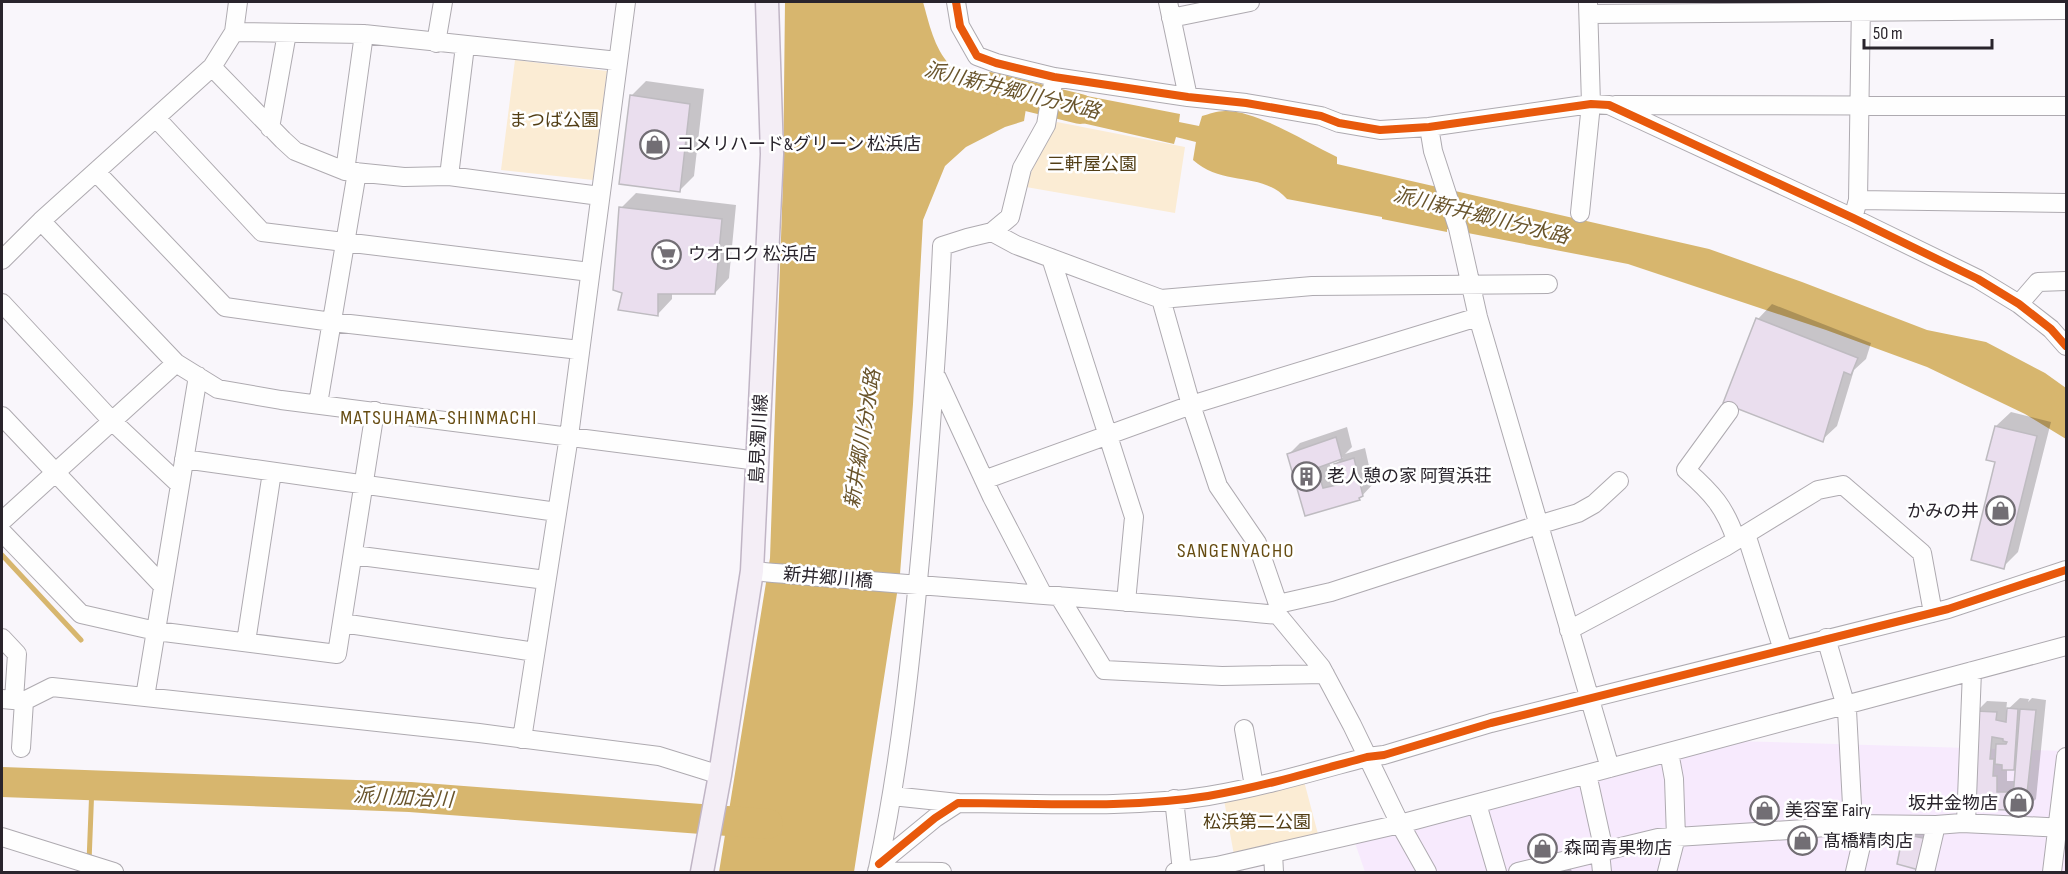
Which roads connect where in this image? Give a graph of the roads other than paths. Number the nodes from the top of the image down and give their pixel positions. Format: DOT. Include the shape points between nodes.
graph roads {
  1 [pos="238,2"];
  2 [pos="443,2"];
  3 [pos="626,2"];
  4 [pos="767,2"];
  5 [pos="956,2"];
  6 [pos="1250,2"];
  7 [pos="1861,6"];
  8 [pos="1980,6"];
  9 [pos="1588,8"];
  10 [pos="1170,10"];
  11 [pos="2067,10"];
  12 [pos="234,32"];
  13 [pos="287,33"];
  14 [pos="364,34"];
  15 [pos="436,43"];
  16 [pos="465,46"];
  17 [pos="618,61"];
  18 [pos="212,67"];
  19 [pos="1054,77"];
  20 [pos="1188,97"];
  21 [pos="1600,104"];
  22 [pos="2067,106"];
  23 [pos="1859,107"];
  24 [pos="156,118"];
  25 [pos="1430,127"];
  26 [pos="270,128"];
  27 [pos="351,171"];
  28 [pos="96,172"];
  29 [pos="449,176"];
  30 [pos="600,196"];
  31 [pos="1858,200"];
  32 [pos="2067,203"];
  33 [pos="1580,213"];
  34 [pos="1853,218"];
  35 [pos="41,221"];
  36 [pos="992,232"];
  37 [pos="345,240"];
  38 [pos="1051,258"];
  39 [pos="2,260"];
  40 [pos="590,272"];
  41 [pos="2067,281"];
  42 [pos="1470,283"];
  43 [pos="1548,284"];
  44 [pos="1161,299"];
  45 [pos="2,303"];
  46 [pos="2019,304"];
  47 [pos="1478,317"];
  48 [pos="332,322"];
  49 [pos="2067,346"];
  50 [pos="580,350"];
  51 [pos="176,363"];
  52 [pos="198,376"];
  53 [pos="936,376"];
  54 [pos="318,404"];
  55 [pos="1191,405"];
  56 [pos="375,411"];
  57 [pos="1729,411"];
  58 [pos="2,416"];
  59 [pos="112,421"];
  60 [pos="569,436"];
  61 [pos="1107,436"];
  62 [pos="184,459"];
  63 [pos="758,461"];
  64 [pos="55,472"];
  65 [pos="272,472"];
  66 [pos="984,480"];
  67 [pos="1619,481"];
  68 [pos="180,485"];
  69 [pos="363,485"];
  70 [pos="557,513"];
  71 [pos="2,521"];
  72 [pos="1538,525"];
  73 [pos="2,532"];
  74 [pos="1741,537"];
  75 [pos="353,555"];
  76 [pos="2067,570"];
  77 [pos="762,572"];
  78 [pos="546,580"];
  79 [pos="911,585"];
  80 [pos="163,586"];
  81 [pos="1051,596"];
  82 [pos="1126,602"];
  83 [pos="1278,610"];
  84 [pos="1933,613"];
  85 [pos="342,622"];
  86 [pos="1569,630"];
  87 [pos="156,631"];
  88 [pos="2,638"];
  89 [pos="1826,638"];
  90 [pos="246,642"];
  91 [pos="2067,646"];
  92 [pos="1783,650"];
  93 [pos="535,652"];
  94 [pos="9,667"];
  95 [pos="1972,671"];
  96 [pos="1324,674"];
  97 [pos="145,697"];
  98 [pos="1589,699"];
  99 [pos="13,700"];
  100 [pos="1846,705"];
  101 [pos="1244,729"];
  102 [pos="522,739"];
  103 [pos="21,748"];
  104 [pos="1669,752"];
  105 [pos="1368,757"];
  106 [pos="2067,758"];
  107 [pos="1610,768"];
  108 [pos="1587,774"];
  109 [pos="720,775"];
  110 [pos="1254,786"];
  111 [pos="892,796"];
  112 [pos="1174,799"];
  113 [pos="958,803"];
  114 [pos="1477,804"];
  115 [pos="1966,823"];
  116 [pos="1400,824"];
  117 [pos="1860,824"];
  118 [pos="1936,825"];
  119 [pos="2061,828"];
  120 [pos="2,837"];
  121 [pos="1676,837"];
  122 [pos="1602,852"];
  123 [pos="1273,853"];
  124 [pos="703,868"];
  125 [pos="878,869"];
  126 [pos="105,871"];
  127 [pos="1178,872"];
  128 [pos="942,873"];
  129 [pos="1274,873"];
  130 [pos="1427,873"];
  131 [pos="1497,873"];
  132 [pos="1518,873"];
  133 [pos="1602,873"];
  134 [pos="1667,873"];
  135 [pos="1855,873"];
  136 [pos="1925,873"];
  137 [pos="2052,873"];
  1 -- 12 [label="street"];
  2 -- 15 [label="street"];
  3 -- 17 [label="street"];
  4 -- 63 [label="main road, 島見濁川線" via="772,154"];
  5 -- 19 [label="street" via="960,26 977,56"];
  6 -- 10 [label="street"];
  7 -- 8 [label="street"];
  7 -- 9 [label="street"];
  7 -- 23 [label="street"];
  8 -- 11 [label="street"];
  9 -- 21 [label="street"];
  10 -- 20 [label="street"];
  12 -- 13 [label="street"];
  12 -- 18 [label="street"];
  13 -- 14 [label="street"];
  13 -- 26 [label="street"];
  14 -- 15 [label="street"];
  14 -- 27 [label="street"];
  15 -- 16 [label="street"];
  16 -- 17 [label="street"];
  16 -- 29 [label="street"];
  17 -- 30 [label="street"];
  18 -- 24 [label="street"];
  18 -- 26 [label="street"];
  19 -- 20 [label="street"];
  19 -- 36 [label="street" via="1046,125 1022,168 1010,217"];
  20 -- 25 [label="street" via="1246,103 1380,130"];
  21 -- 23 [label="street"];
  21 -- 25 [label="street"];
  21 -- 33 [label="street"];
  21 -- 34 [label="street"];
  22 -- 23 [label="street"];
  23 -- 31 [label="street"];
  24 -- 28 [label="street"];
  24 -- 37 [label="street" via="262,232"];
  25 -- 42 [label="street" via="1433,151 1458,228"];
  26 -- 27 [label="street" via="296,151"];
  27 -- 29 [label="street" via="404,177"];
  27 -- 37 [label="street"];
  28 -- 35 [label="street"];
  28 -- 48 [label="street" via="225,307"];
  29 -- 30 [label="street"];
  30 -- 40 [label="street"];
  31 -- 32 [label="street"];
  31 -- 34 [label="street"];
  34 -- 46 [label="street" via="1978,279"];
  35 -- 39 [label="street"];
  35 -- 51 [label="street"];
  36 -- 38 [label="street"];
  36 -- 53 [label="street" via="942,246"];
  37 -- 40 [label="street"];
  37 -- 48 [label="street"];
  38 -- 44 [label="street"];
  38 -- 61 [label="street"];
  40 -- 50 [label="street"];
  41 -- 46 [label="street" via="2038,282"];
  42 -- 43 [label="street"];
  42 -- 44 [label="street" via="1312,286"];
  42 -- 47 [label="street"];
  44 -- 55 [label="street"];
  45 -- 59 [label="street"];
  46 -- 49 [label="street"];
  47 -- 55 [label="street"];
  47 -- 72 [label="street"];
  48 -- 50 [label="street"];
  48 -- 54 [label="street"];
  50 -- 60 [label="street"];
  51 -- 52 [label="street"];
  51 -- 59 [label="street"];
  52 -- 54 [label="street" via="218,389"];
  52 -- 62 [label="street"];
  53 -- 66 [label="street"];
  53 -- 79 [label="street"];
  54 -- 56 [label="street"];
  55 -- 61 [label="street"];
  55 -- 83 [label="street" via="1218,486 1257,543"];
  56 -- 60 [label="street"];
  56 -- 69 [label="street"];
  57 -- 74 [label="street" via="1686,470 1711,492"];
  58 -- 64 [label="street"];
  59 -- 64 [label="street"];
  59 -- 68 [label="street"];
  60 -- 63 [label="street"];
  60 -- 70 [label="street"];
  61 -- 66 [label="street"];
  61 -- 82 [label="street" via="1134,517"];
  62 -- 65 [label="street"];
  62 -- 68 [label="street"];
  63 -- 77 [label="main road, 島見濁川線"];
  64 -- 71 [label="street"];
  64 -- 80 [label="street"];
  65 -- 69 [label="street"];
  65 -- 90 [label="street"];
  66 -- 81 [label="street"];
  67 -- 72 [label="street, 新井郷川橋" via="1578,513"];
  68 -- 80 [label="street"];
  69 -- 70 [label="street"];
  69 -- 75 [label="street"];
  70 -- 78 [label="street"];
  72 -- 83 [label="street, 新井郷川橋"];
  72 -- 86 [label="street"];
  73 -- 87 [label="street" via="81,614"];
  74 -- 84 [label="street" via="1818,490 1843,484 1922,553"];
  74 -- 86 [label="street"];
  74 -- 92 [label="street"];
  75 -- 78 [label="street"];
  75 -- 85 [label="street"];
  76 -- 84 [label="street"];
  77 -- 79 [label="street, 新井郷川橋"];
  77 -- 109 [label="main road, 島見濁川線"];
  78 -- 93 [label="street"];
  79 -- 81 [label="street, 新井郷川橋"];
  79 -- 111 [label="street" via="912,651"];
  80 -- 87 [label="street"];
  81 -- 82 [label="street, 新井郷川橋"];
  81 -- 96 [label="street" via="1104,670 1222,676"];
  82 -- 83 [label="street, 新井郷川橋"];
  83 -- 96 [label="street"];
  84 -- 89 [label="street"];
  85 -- 90 [label="street" via="337,654"];
  85 -- 93 [label="street"];
  86 -- 98 [label="street"];
  87 -- 90 [label="street"];
  87 -- 97 [label="street"];
  88 -- 94 [label="street" via="17,654"];
  89 -- 92 [label="street"];
  89 -- 100 [label="street"];
  91 -- 95 [label="street"];
  92 -- 98 [label="street"];
  93 -- 102 [label="street"];
  94 -- 99 [label="street"];
  95 -- 100 [label="street"];
  95 -- 115 [label="street"];
  96 -- 105 [label="street"];
  97 -- 99 [label="street" via="52,687"];
  97 -- 102 [label="street"];
  98 -- 105 [label="street"];
  98 -- 107 [label="street"];
  99 -- 103 [label="street"];
  100 -- 104 [label="street"];
  100 -- 117 [label="street"];
  101 -- 110 [label="street"];
  102 -- 109 [label="street" via="659,756"];
  104 -- 107 [label="street"];
  104 -- 121 [label="street"];
  105 -- 110 [label="street"];
  105 -- 116 [label="street"];
  106 -- 119 [label="street"];
  107 -- 108 [label="street"];
  108 -- 114 [label="street"];
  108 -- 122 [label="street"];
  109 -- 124 [label="main road, 島見濁川線"];
  110 -- 112 [label="street"];
  111 -- 113 [label="street"];
  111 -- 125 [label="street"];
  112 -- 113 [label="street" via="1132,803"];
  112 -- 127 [label="street"];
  113 -- 125 [label="street" via="934,818"];
  114 -- 116 [label="street"];
  114 -- 131 [label="street"];
  115 -- 118 [label="street"];
  115 -- 119 [label="street"];
  116 -- 123 [label="street"];
  116 -- 130 [label="street"];
  117 -- 118 [label="street"];
  117 -- 121 [label="street"];
  117 -- 135 [label="street"];
  118 -- 136 [label="street"];
  119 -- 137 [label="street"];
  120 -- 126 [label="street"];
  121 -- 122 [label="street"];
  121 -- 134 [label="street"];
  122 -- 132 [label="street"];
  122 -- 133 [label="street"];
  123 -- 127 [label="street"];
  123 -- 129 [label="street"];
  125 -- 128 [label="street"];
}
